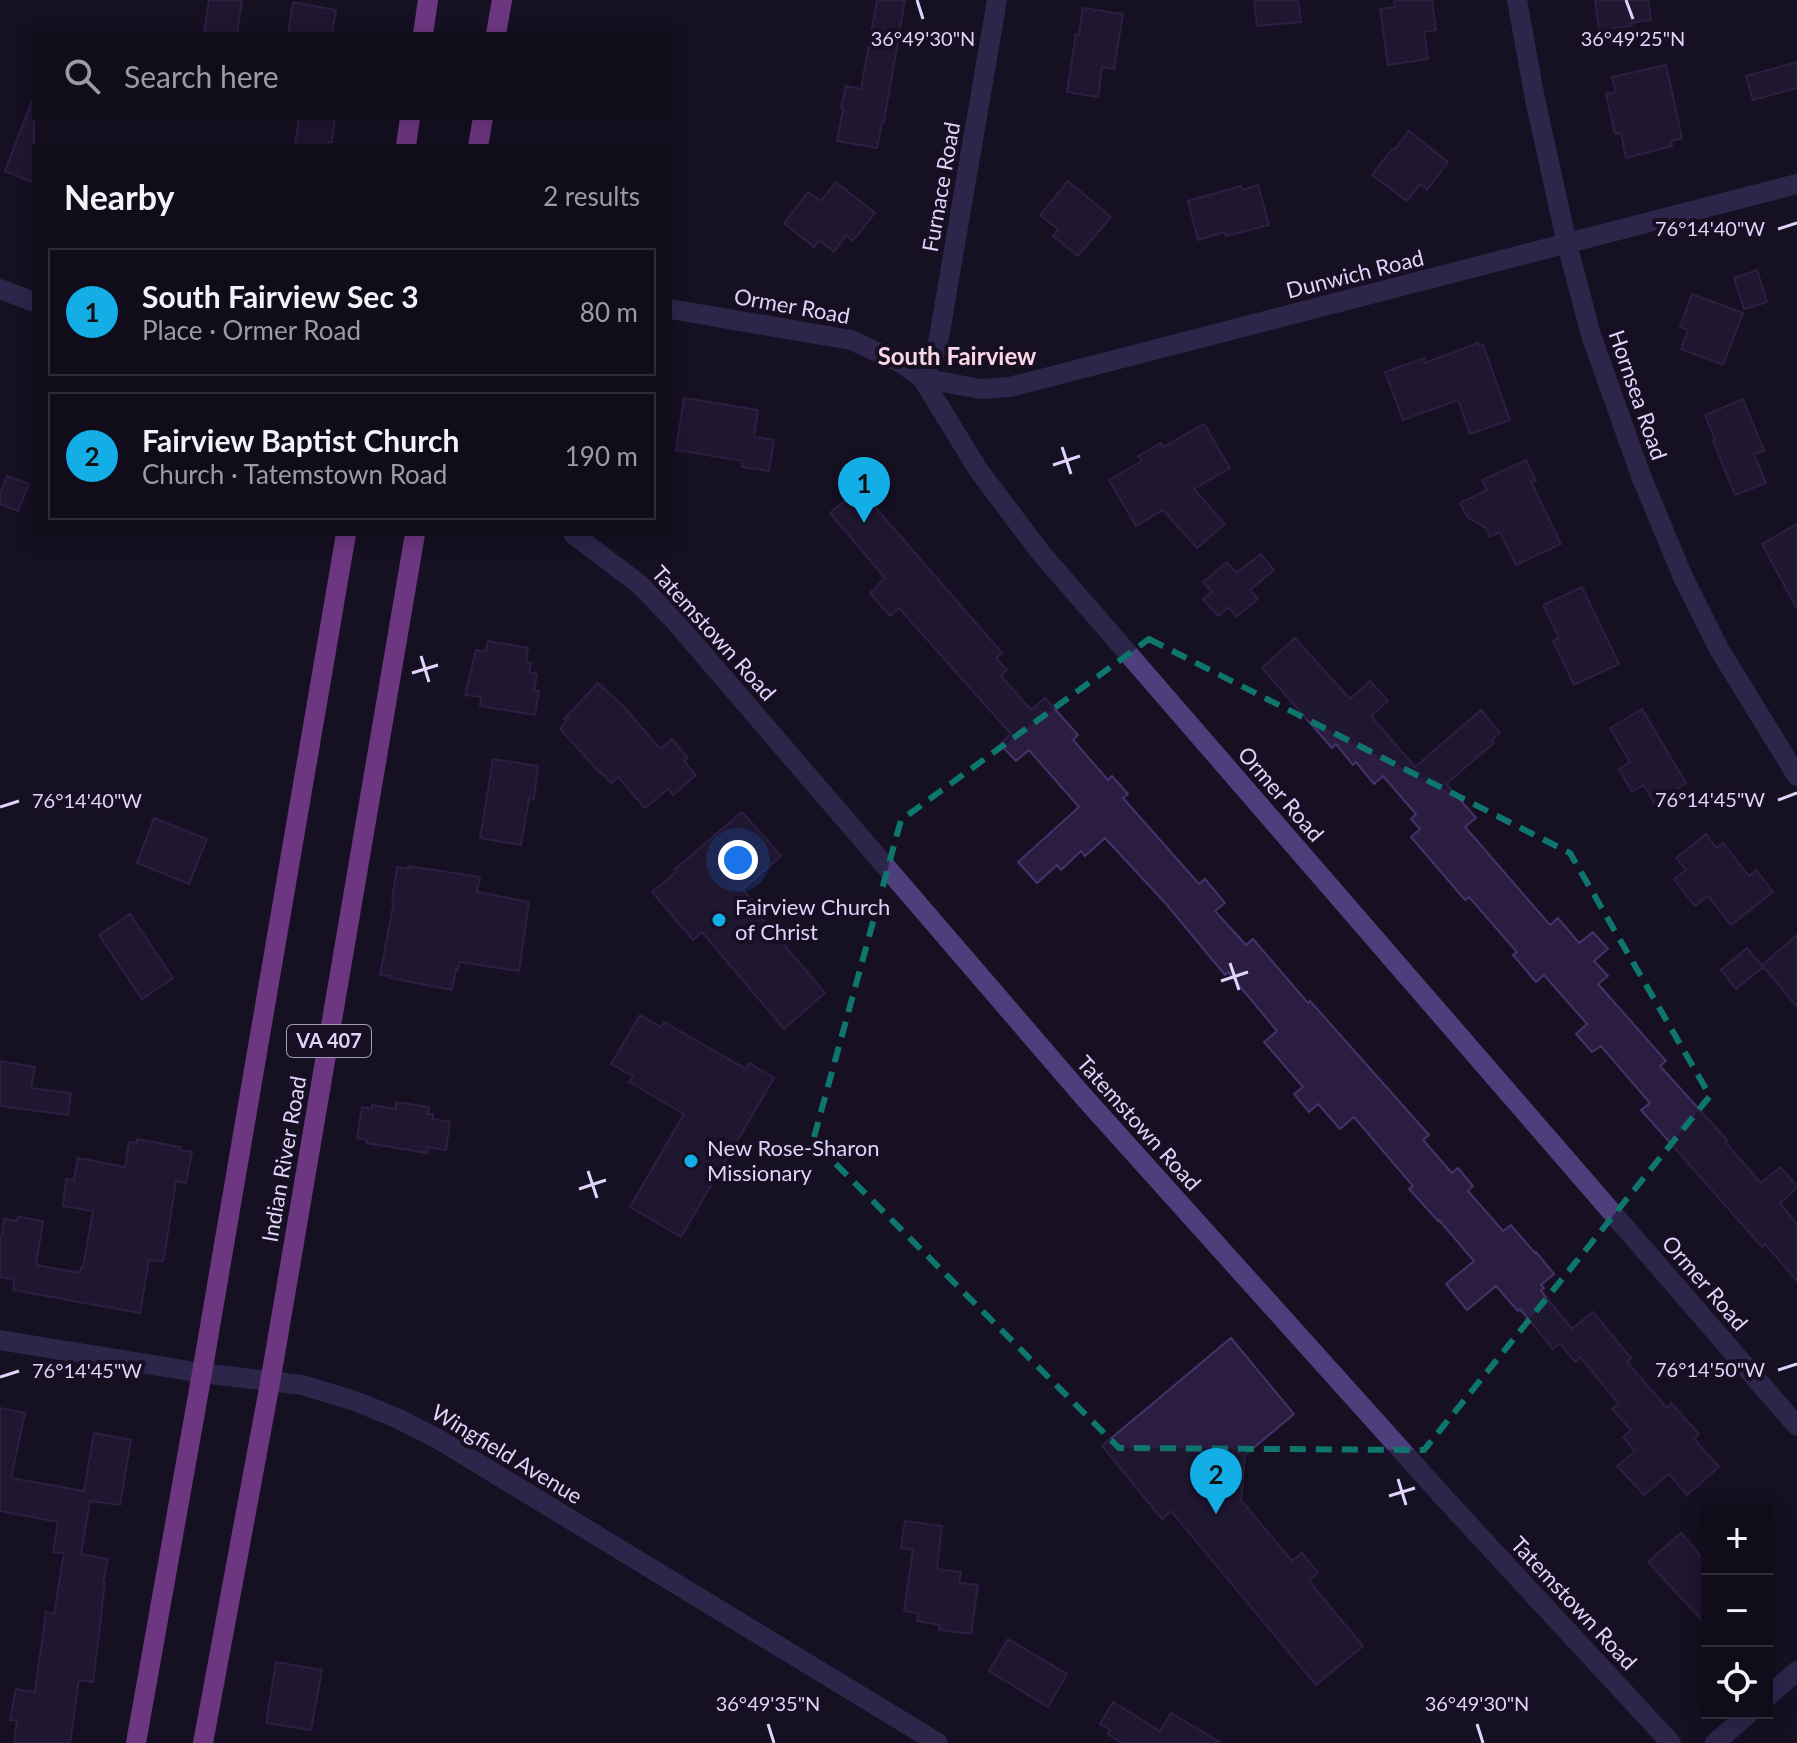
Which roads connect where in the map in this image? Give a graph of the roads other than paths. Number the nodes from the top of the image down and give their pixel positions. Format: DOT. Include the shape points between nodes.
graph roads {
  1 [pos="428,0"];
  2 [pos="502,0"];
  3 [pos="997,0"];
  4 [pos="1517,0"];
  5 [pos="423,32"];
  6 [pos="496,32"];
  7 [pos="410,120"];
  8 [pos="483,120"];
  9 [pos="406,144"];
  10 [pos="478,144"];
  11 [pos="1797,184"];
  12 [pos="1567,244"];
  13 [pos="0,289"];
  14 [pos="32,301"];
  15 [pos="672,309"];
  16 [pos="922,378"];
  17 [pos="346,536"];
  18 [pos="415,536"];
  19 [pos="576,536"];
  20 [pos="1797,776"];
  21 [pos="0,1340"];
  22 [pos="202,1373"];
  23 [pos="270,1383"];
  24 [pos="1797,1426"];
  25 [pos="1797,1671"];
  26 [pos="1773,1692"];
  27 [pos="1742,1719"];
  28 [pos="136,1743"];
  29 [pos="203,1743"];
  30 [pos="938,1743"];
  31 [pos="1671,1743"];
  32 [pos="1715,1743"];
  1 -- 5 [label="main road"];
  2 -- 6 [label="main road"];
  3 -- 16 [label="street, Furnace Road" via="937,349"];
  4 -- 12 [label="street, Hornsea Road"];
  7 -- 9 [label="main road"];
  8 -- 10 [label="main road"];
  11 -- 12 [label="street, Dunwich Road"];
  12 -- 16 [label="street, Dunwich Road" via="1010,387 980,389"];
  12 -- 20 [label="street, Hornsea Road" via="1591,335 1683,577 1719,649"];
  13 -- 14 [label="street"];
  15 -- 16 [label="street, Ormer Road" via="851,340"];
  16 -- 24 [label="street, Ormer Road" via="979,471 1041,553"];
  17 -- 22 [label="main road, Indian River Road / VA 407"];
  18 -- 23 [label="main road, Indian River Road / VA 407"];
  19 -- 31 [label="street, Tatemstown Road" via="639,584 673,619 1083,1096"];
  21 -- 22 [label="street, Wingfield Avenue"];
  22 -- 23 [label="street, Wingfield Avenue"];
  22 -- 28 [label="main road, Indian River Road / VA 407"];
  23 -- 29 [label="main road, Indian River Road / VA 407"];
  23 -- 30 [label="street, Wingfield Avenue" via="302,1385 355,1401 438,1439"];
  25 -- 26 [label="street"];
  27 -- 32 [label="street"];
}
